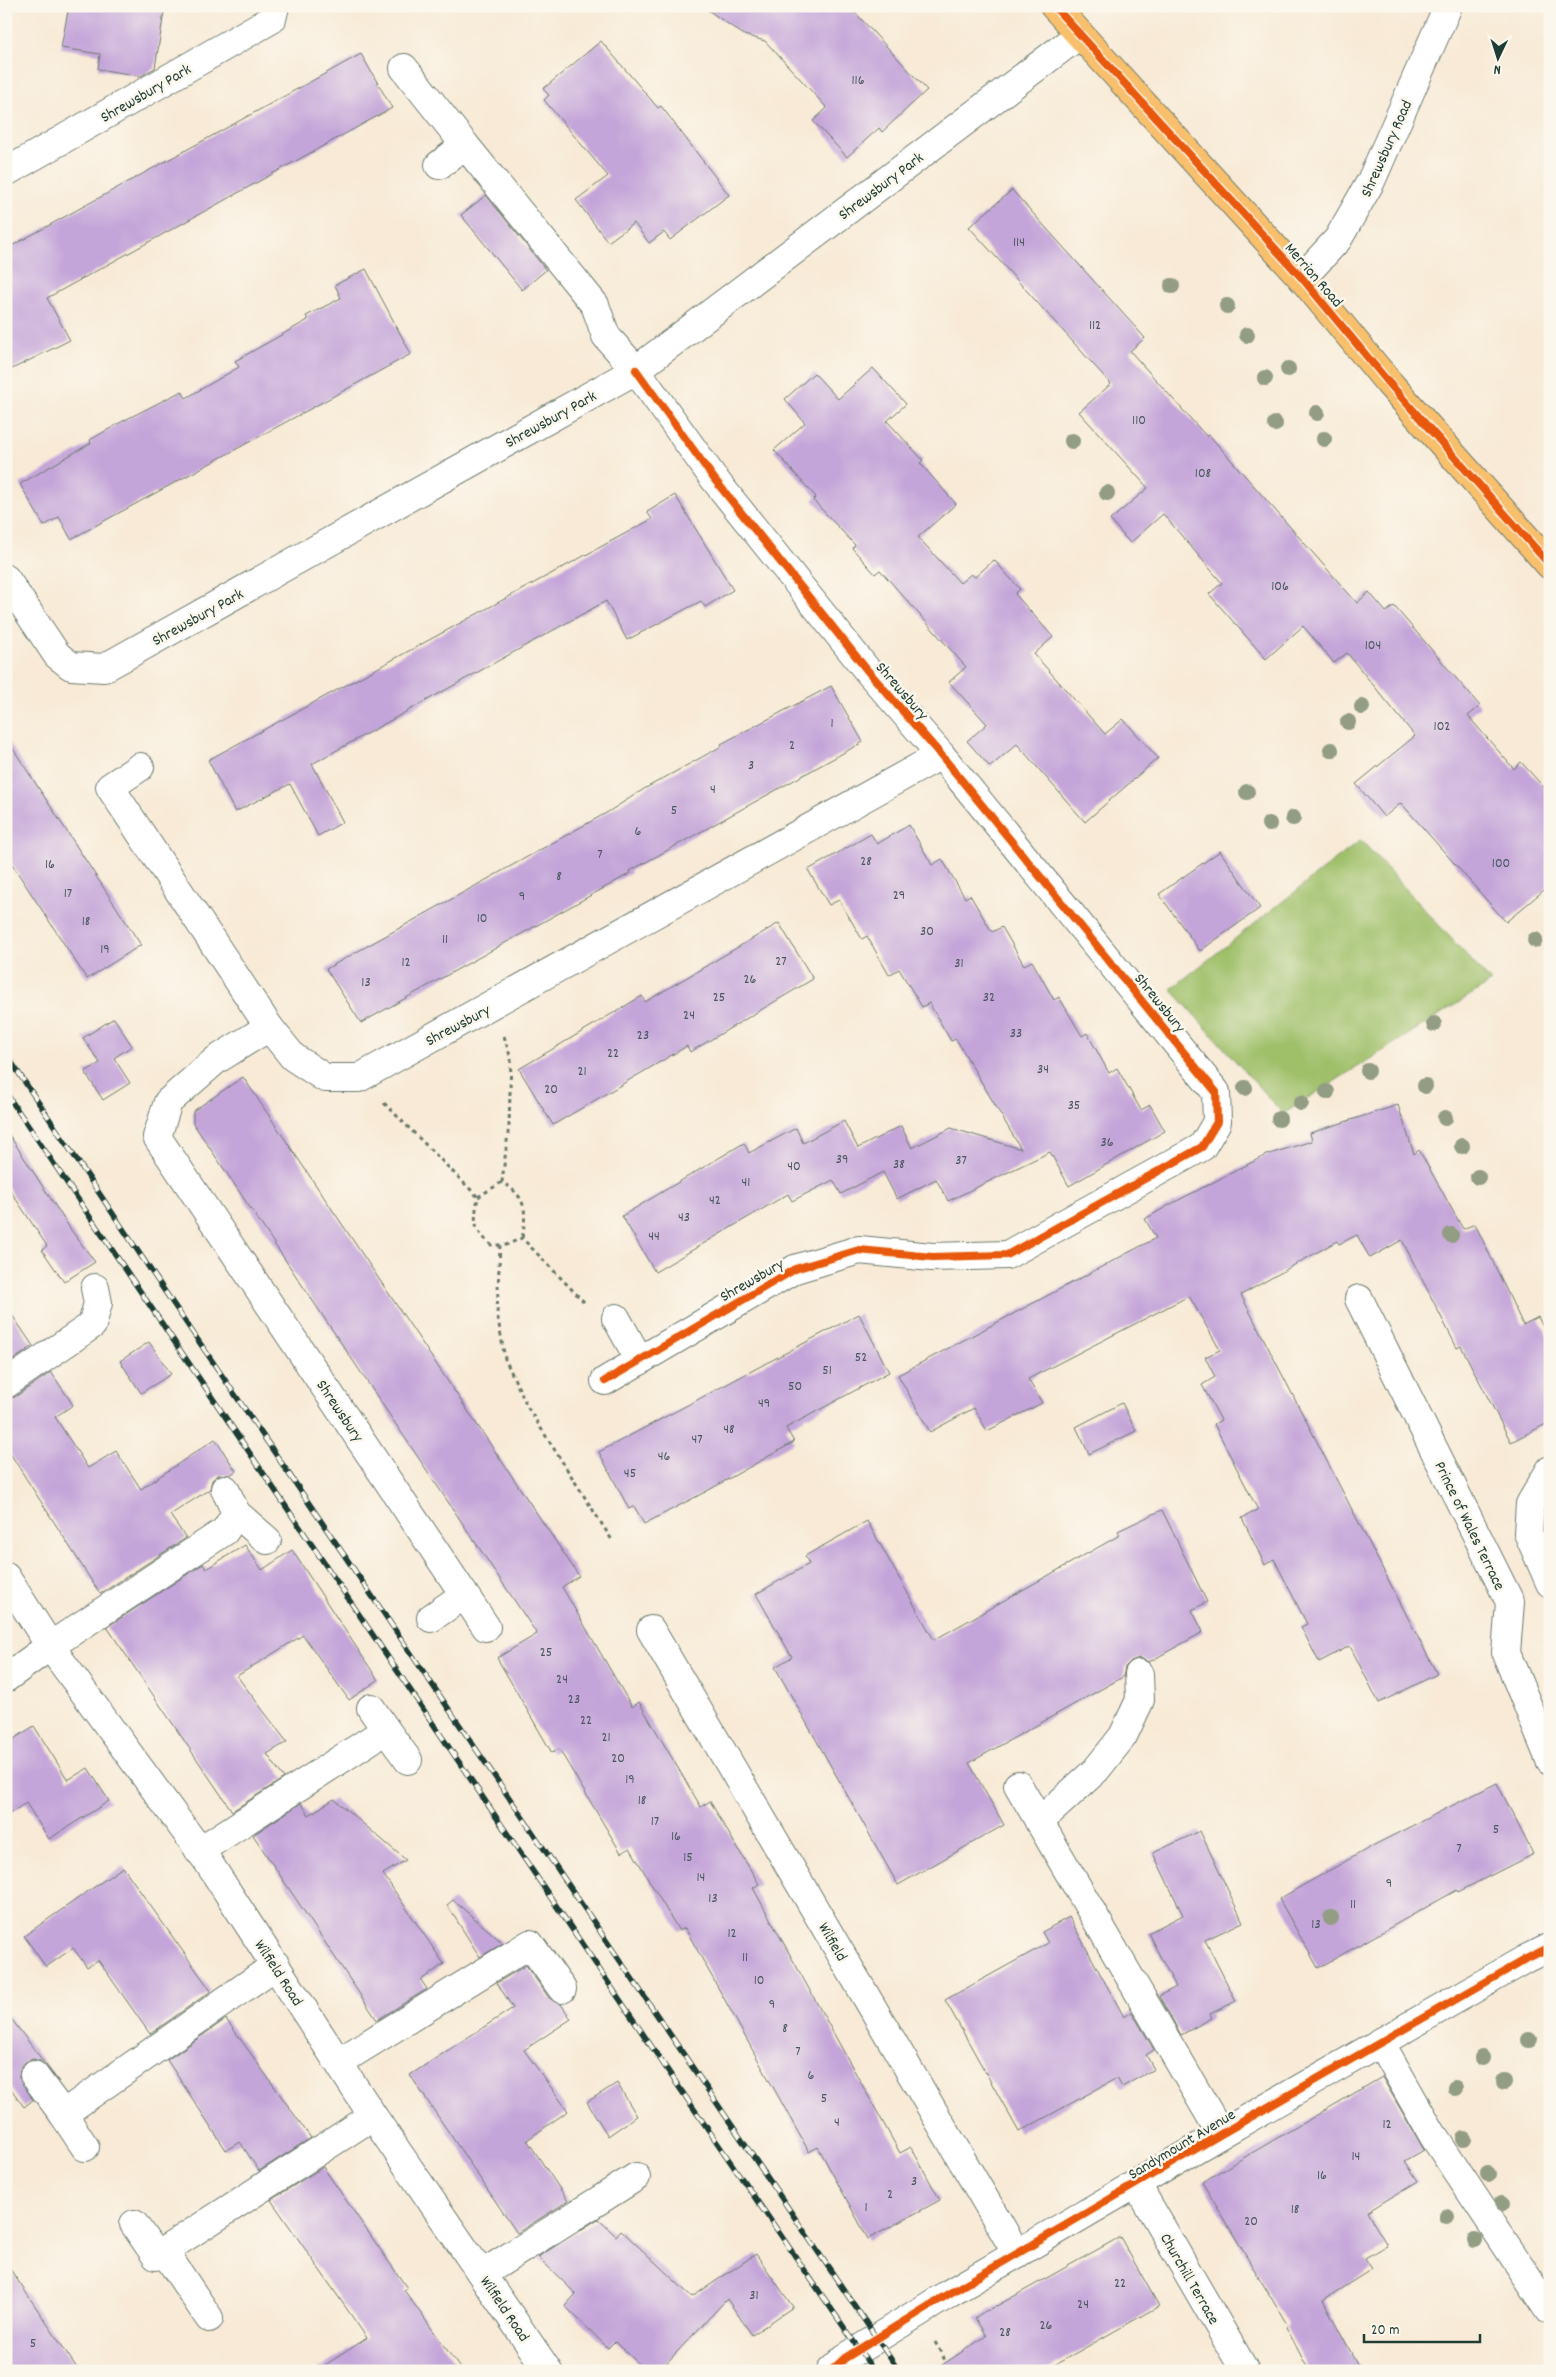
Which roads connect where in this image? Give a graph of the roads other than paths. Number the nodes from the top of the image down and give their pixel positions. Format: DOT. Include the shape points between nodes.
graph roads {
  1 [pos="275,6"];
  2 [pos="1054,6"];
  3 [pos="1448,6"];
  4 [pos="1079,35"];
  5 [pos="404,68"];
  6 [pos="465,145"];
  7 [pos="439,165"];
  8 [pos="6,172"];
  9 [pos="1302,278"];
  10 [pos="636,370"];
  11 [pos="1550,565"];
  12 [pos="6,579"];
  13 [pos="941,756"];
  14 [pos="140,767"];
  15 [pos="269,1027"];
  16 [pos="95,1288"];
  17 [pos="1359,1299"];
  18 [pos="616,1318"];
  19 [pos="640,1360"];
  20 [pos="605,1381"];
  21 [pos="6,1384"];
  22 [pos="1550,1470"];
  23 [pos="266,1540"];
  24 [pos="6,1577"];
  25 [pos="1550,1583"];
  26 [pos="464,1595"];
  27 [pos="431,1618"];
  28 [pos="486,1627"];
  29 [pos="651,1630"];
  30 [pos="50,1646"];
  31 [pos="1139,1674"];
  32 [pos="6,1678"];
  33 [pos="371,1708"];
  34 [pos="386,1730"];
  35 [pos="408,1760"];
  36 [pos="1550,1760"];
  37 [pos="1018,1785"];
  38 [pos="1039,1822"];
  39 [pos="200,1851"];
  40 [pos="1550,1947"];
  41 [pos="276,1965"];
  42 [pos="562,1989"];
  43 [pos="1380,2042"];
  44 [pos="339,2062"];
  45 [pos="34,2075"];
  46 [pos="63,2114"];
  47 [pos="374,2116"];
  48 [pos="1222,2134"];
  49 [pos="85,2147"];
  50 [pos="636,2177"];
  51 [pos="1137,2185"];
  52 [pos="134,2224"];
  53 [pos="164,2251"];
  54 [pos="1017,2254"];
  55 [pos="482,2274"];
  56 [pos="1550,2310"];
  57 [pos="209,2318"];
  58 [pos="548,2371"];
  59 [pos="831,2371"];
  60 [pos="1245,2371"];
  1 -- 8 [label="street, Shrewsbury Park" via="272,19"];
  2 -- 4 [label="main road, Merrion Road"];
  3 -- 9 [label="street, Shrewsbury Road" via="1360,202 1338,238"];
  4 -- 9 [label="main road, Merrion Road"];
  4 -- 10 [label="street, Shrewsbury Park"];
  5 -- 6 [label="street, Shrewsbury"];
  6 -- 7 [label="street"];
  6 -- 10 [label="street, Shrewsbury" via="595,305 606,336"];
  9 -- 11 [label="main road, Merrion Road"];
  10 -- 12 [label="street, Shrewsbury Park" via="104,668 71,666 57,655"];
  10 -- 13 [label="street, Shrewsbury" via="749,524"];
  13 -- 15 [label="street, Shrewsbury" via="359,1078 325,1078 293,1057"];
  13 -- 19 [label="street, Shrewsbury" via="1216,1092 1218,1122 1202,1147 1007,1255 932,1257 859,1250 795,1269"];
  14 -- 15 [label="street, Shrewsbury" via="110,787"];
  15 -- 26 [label="street, Shrewsbury" via="216,1060 168,1102 157,1137"];
  16 -- 21 [label="street" via="98,1303 92,1325"];
  17 -- 36 [label="street, Prince of Wales Terrace" via="1510,1602 1506,1653"];
  18 -- 19 [label="street"];
  19 -- 20 [label="street, Shrewsbury"];
  22 -- 25 [label="street" via="1530,1504 1528,1533"];
  23 -- 30 [label="street" via="231,1501 225,1531"];
  24 -- 30 [label="street, Wilfield Road"];
  26 -- 27 [label="street"];
  26 -- 28 [label="street, Shrewsbury"];
  29 -- 54 [label="street, Wilfield"];
  30 -- 32 [label="street"];
  30 -- 39 [label="street, Wilfield Road"];
  31 -- 38 [label="street" via="1140,1700 1123,1736 1096,1770"];
  33 -- 34 [label="street"];
  34 -- 35 [label="street"];
  34 -- 39 [label="street"];
  37 -- 38 [label="street"];
  38 -- 48 [label="street"];
  39 -- 41 [label="street, Wilfield Road"];
  40 -- 43 [label="street, Sandymount Avenue"];
  41 -- 44 [label="street, Wilfield Road"];
  41 -- 46 [label="street"];
  42 -- 44 [label="street" via="530,1944"];
  43 -- 48 [label="street, Sandymount Avenue"];
  43 -- 56 [label="street" via="1434,2137"];
  44 -- 47 [label="street, Wilfield Road"];
  45 -- 46 [label="street"];
  46 -- 49 [label="street"];
  47 -- 53 [label="street"];
  47 -- 55 [label="street, Wilfield Road"];
  48 -- 51 [label="street, Sandymount Avenue"];
  50 -- 55 [label="street"];
  51 -- 54 [label="street, Sandymount Avenue"];
  51 -- 60 [label="street, Churchill Terrace"];
  52 -- 53 [label="street" via="156,2256"];
  53 -- 57 [label="street"];
  54 -- 59 [label="street, Sandymount Avenue" via="845,2358"];
  55 -- 58 [label="street, Wilfield Road"];
}
